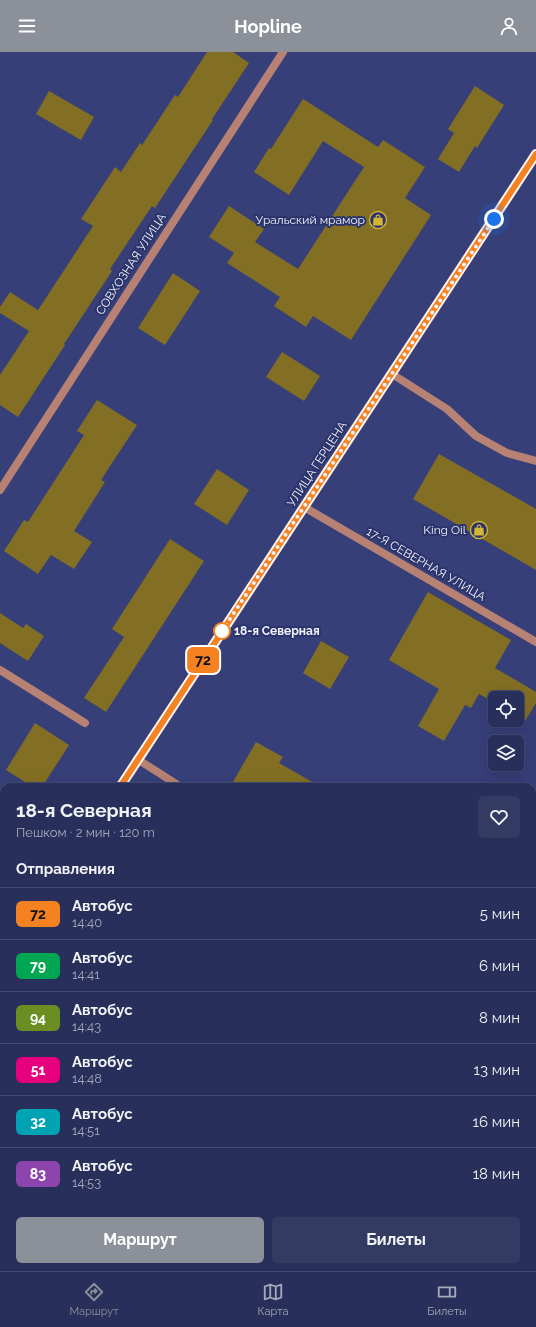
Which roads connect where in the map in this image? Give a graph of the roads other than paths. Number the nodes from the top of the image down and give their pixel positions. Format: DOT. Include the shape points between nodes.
graph roads {
  1 [pos="283,52"];
  2 [pos="536,154"];
  3 [pos="392,374"];
  4 [pos="536,461"];
  5 [pos="0,490"];
  6 [pos="304,507"];
  7 [pos="536,642"];
  8 [pos="0,670"];
  9 [pos="86,723"];
  10 [pos="137,759"];
  11 [pos="122,783"];
  12 [pos="175,783"];
  1 -- 5 [label="street, СОВХОЗНАЯ УЛИЦА"];
  2 -- 3 [label="main road, УЛИЦА ГЕРЦЕНА"];
  3 -- 4 [label="street" via="448,409 476,436 507,453"];
  3 -- 6 [label="main road, УЛИЦА ГЕРЦЕНА"];
  6 -- 7 [label="street, 17-Я СЕВЕРНАЯ УЛИЦА"];
  6 -- 10 [label="main road, УЛИЦА ГЕРЦЕНА"];
  8 -- 9 [label="street"];
  10 -- 11 [label="main road, УЛИЦА ГЕРЦЕНА"];
  10 -- 12 [label="street"];
}
